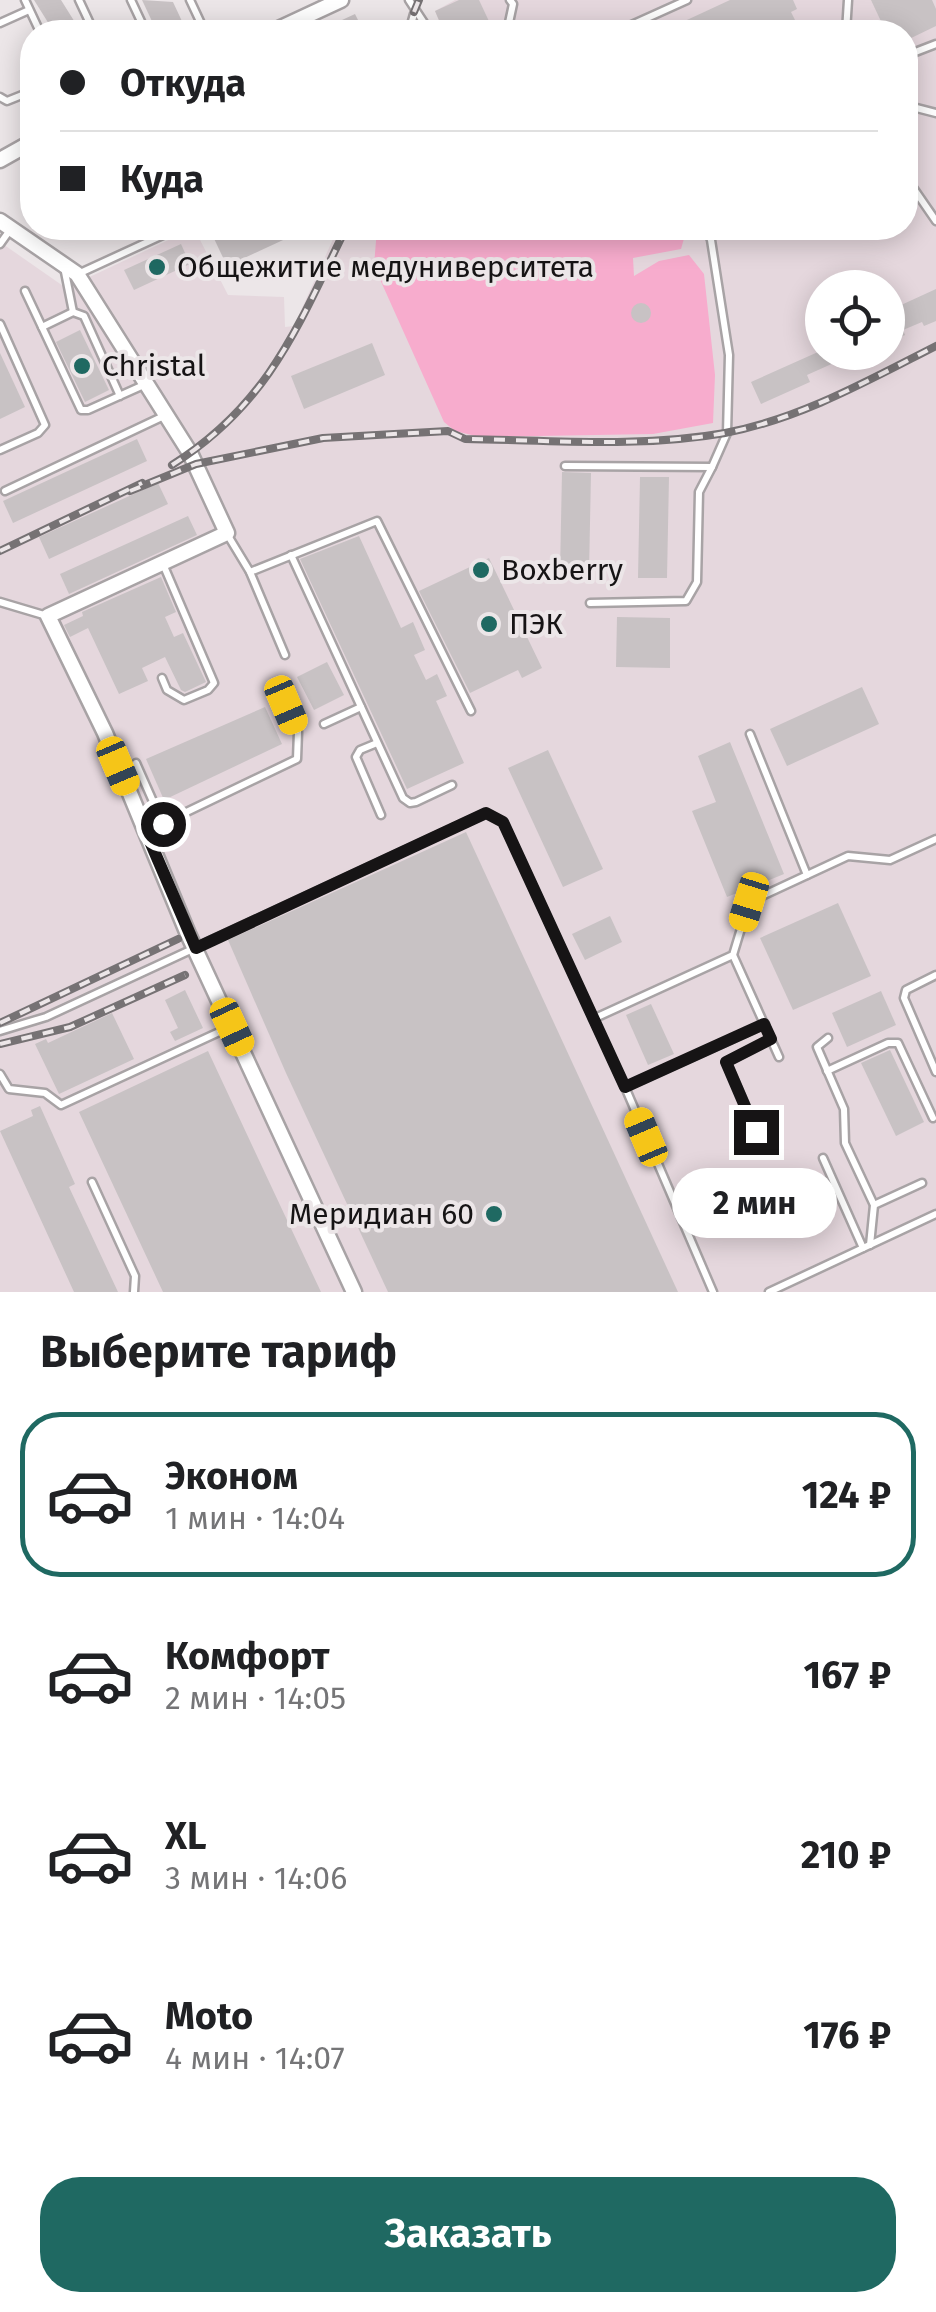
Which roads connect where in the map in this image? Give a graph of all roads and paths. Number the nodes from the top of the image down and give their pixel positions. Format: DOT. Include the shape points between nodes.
graph roads {
  1 [pos="25,0"];
  2 [pos="409,0"];
  3 [pos="687,0"];
  4 [pos="334,2"];
  5 [pos="29,10"];
  6 [pos="414,12"];
  7 [pos="34,20"];
  8 [pos="297,20"];
  9 [pos="412,20"];
  10 [pos="420,20"];
  11 [pos="643,20"];
  12 [pos="0,24"];
  13 [pos="918,195"];
  14 [pos="936,221"];
  15 [pos="6,225"];
  16 [pos="27,240"];
  17 [pos="147,240"];
  18 [pos="711,240"];
  19 [pos="0,244"];
  20 [pos="70,270"];
  21 [pos="25,291"];
  22 [pos="73,312"];
  23 [pos="0,324"];
  24 [pos="42,326"];
  25 [pos="146,384"];
  26 [pos="120,396"];
  27 [pos="166,415"];
  28 [pos="0,450"];
  29 [pos="564,466"];
  30 [pos="712,467"];
  31 [pos="6,491"];
  32 [pos="227,533"];
  33 [pos="291,556"];
  34 [pos="163,562"];
  35 [pos="250,572"];
  36 [pos="0,602"];
  37 [pos="590,602"];
  38 [pos="48,616"];
  39 [pos="285,655"];
  40 [pos="162,678"];
  41 [pos="286,705"];
  42 [pos="361,707"];
  43 [pos="471,711"];
  44 [pos="324,724"];
  45 [pos="750,734"];
  46 [pos="377,742"];
  47 [pos="136,763"];
  48 [pos="452,786"];
  49 [pos="381,815"];
  50 [pos="163,824"];
  51 [pos="146,832"];
  52 [pos="936,840"];
  53 [pos="807,875"];
  54 [pos="196,948"];
  55 [pos="733,955"];
  56 [pos="936,975"];
  57 [pos="593,1019"];
  58 [pos="764,1024"];
  59 [pos="232,1027"];
  60 [pos="0,1031"];
  61 [pos="828,1038"];
  62 [pos="771,1039"];
  63 [pos="780,1056"];
  64 [pos="827,1071"];
  65 [pos="936,1072"];
  66 [pos="0,1074"];
  67 [pos="625,1087"];
  68 [pos="933,1118"];
  69 [pos="756,1132"];
  70 [pos="823,1158"];
  71 [pos="92,1182"];
  72 [pos="922,1184"];
  73 [pos="874,1205"];
  74 [pos="936,1214"];
  75 [pos="866,1247"];
  76 [pos="134,1292"];
  77 [pos="354,1292"];
  78 [pos="713,1292"];
  79 [pos="769,1292"];
  1 -- 5 [label="lane"];
  2 -- 6 [label="lane"];
  3 -- 11 [label="lane"];
  4 -- 8 [label="street"];
  5 -- 7 [label="lane"];
  5 -- 12 [label="lane"];
  6 -- 9 [label="lane"];
  6 -- 10 [label="lane"];
  13 -- 14 [label="lane"];
  15 -- 19 [label="lane"];
  16 -- 20 [label="street"];
  17 -- 20 [label="lane"];
  18 -- 30 [label="lane" via="729,355 726,432"];
  20 -- 22 [label="lane"];
  20 -- 25 [label="street"];
  21 -- 24 [label="lane"];
  22 -- 24 [label="lane"];
  22 -- 26 [label="lane" via="84,316"];
  23 -- 28 [label="lane" via="45,425"];
  24 -- 26 [label="lane" via="80,410"];
  25 -- 26 [label="lane"];
  25 -- 27 [label="street"];
  27 -- 31 [label="lane"];
  27 -- 32 [label="street"];
  29 -- 30 [label="lane"];
  30 -- 37 [label="lane" via="699,492 697,582 686,602"];
  32 -- 34 [label="street"];
  32 -- 35 [label="lane"];
  33 -- 35 [label="lane"];
  33 -- 42 [label="lane"];
  33 -- 43 [label="lane" via="372,520 380,523"];
  34 -- 38 [label="street"];
  34 -- 40 [label="lane" via="214,683 184,700"];
  35 -- 39 [label="lane"];
  36 -- 38 [label="lane"];
  38 -- 51 [label="street"];
  41 -- 50 [label="lane" via="298,732 297,759"];
  42 -- 44 [label="lane"];
  42 -- 46 [label="lane"];
  45 -- 53 [label="lane"];
  46 -- 48 [label="lane" via="406,801"];
  46 -- 49 [label="lane" via="356,758"];
  47 -- 50 [label="lane"];
  50 -- 51 [label="lane"];
  51 -- 54 [label="street"];
  52 -- 53 [label="lane" via="890,860 848,856"];
  53 -- 55 [label="lane" via="749,902"];
  54 -- 57 [label="lane" via="486,813 503,822"];
  54 -- 59 [label="street"];
  54 -- 60 [label="lane" via="46,1017"];
  55 -- 57 [label="lane"];
  55 -- 58 [label="lane"];
  56 -- 65 [label="lane" via="906,990 904,998"];
  57 -- 67 [label="lane"];
  58 -- 62 [label="lane"];
  58 -- 67 [label="lane"];
  59 -- 66 [label="lane" via="60,1105 50,1095 9,1089"];
  59 -- 77 [label="street"];
  61 -- 64 [label="lane" via="816,1047"];
  62 -- 63 [label="lane"];
  62 -- 69 [label="lane" via="726,1062"];
  64 -- 68 [label="lane" via="898,1043"];
  64 -- 73 [label="lane" via="844,1109 846,1143"];
  67 -- 78 [label="lane"];
  70 -- 75 [label="lane"];
  71 -- 76 [label="lane" via="135,1276"];
  72 -- 73 [label="lane"];
  73 -- 75 [label="lane"];
  74 -- 75 [label="lane"];
  75 -- 79 [label="lane"];
}
